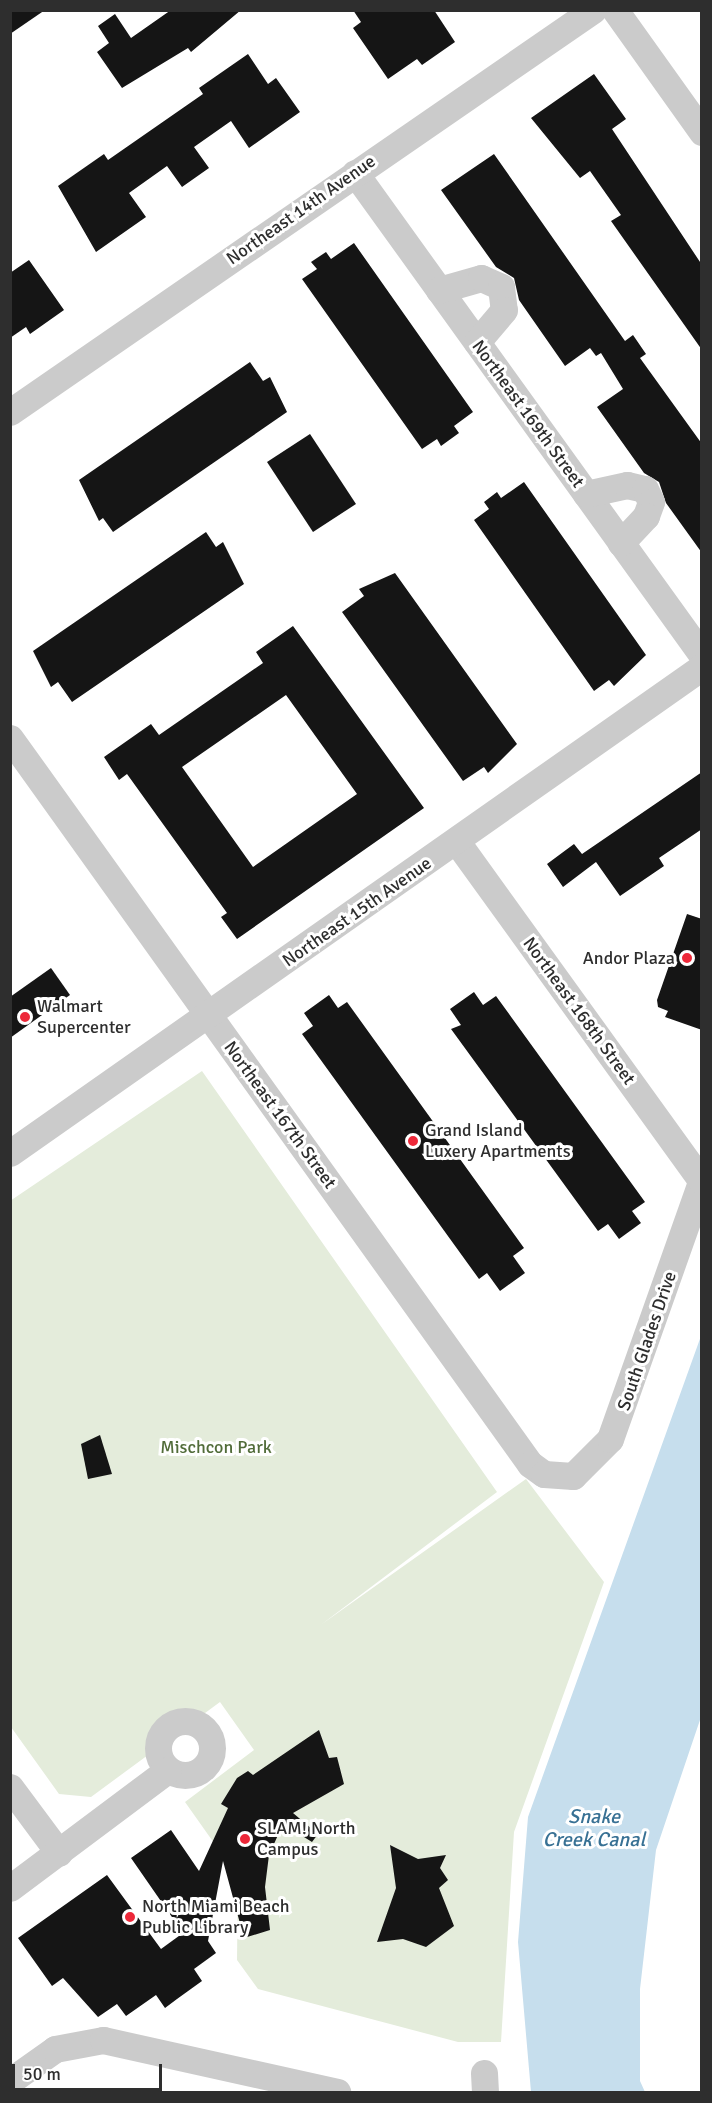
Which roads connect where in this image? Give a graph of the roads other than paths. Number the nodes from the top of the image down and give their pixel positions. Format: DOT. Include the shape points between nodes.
graph roads {
  1 [pos="593,10"];
  2 [pos="615,10"];
  3 [pos="702,132"];
  4 [pos="355,173"];
  5 [pos="439,290"];
  6 [pos="477,342"];
  7 [pos="10,412"];
  8 [pos="586,494"];
  9 [pos="621,543"];
  10 [pos="702,655"];
  11 [pos="702,667"];
  12 [pos="10,738"];
  13 [pos="457,842"];
  14 [pos="208,1016"];
  15 [pos="10,1153"];
  16 [pos="701,1180"];
  17 [pos="560,1478"];
  18 [pos="168,1770"];
  19 [pos="10,1787"];
  20 [pos="59,1853"];
  21 [pos="10,1888"];
  22 [pos="10,2081"];
  23 [pos="337,2092"];
  1 -- 4 [label="street, Northeast 14th Avenue"];
  2 -- 3 [label="street"];
  4 -- 5 [label="street, Northeast 169th Street"];
  4 -- 7 [label="street, Northeast 14th Avenue"];
  5 -- 6 [label="street, Northeast 169th Street"];
  5 -- 6 [label="street" via="481,278 501,287 504,310"];
  6 -- 8 [label="street, Northeast 169th Street"];
  8 -- 9 [label="street, Northeast 169th Street"];
  8 -- 9 [label="street" via="627,485 645,489 651,502 646,516"];
  9 -- 10 [label="street, Northeast 169th Street"];
  11 -- 13 [label="street, Northeast 15th Avenue"];
  12 -- 14 [label="street, Northeast 167th Street"];
  13 -- 14 [label="street, Northeast 15th Avenue"];
  13 -- 16 [label="street, Northeast 168th Street"];
  14 -- 15 [label="street, Northeast 15th Avenue"];
  14 -- 17 [label="street, Northeast 167th Street" via="530,1464"];
  16 -- 17 [label="street, South Glades Drive" via="623,1414 594,1460"];
  18 -- 20 [label="street"];
  19 -- 20 [label="street"];
  20 -- 21 [label="street"];
  22 -- 23 [label="street" via="55,2049 103,2040"];
}
